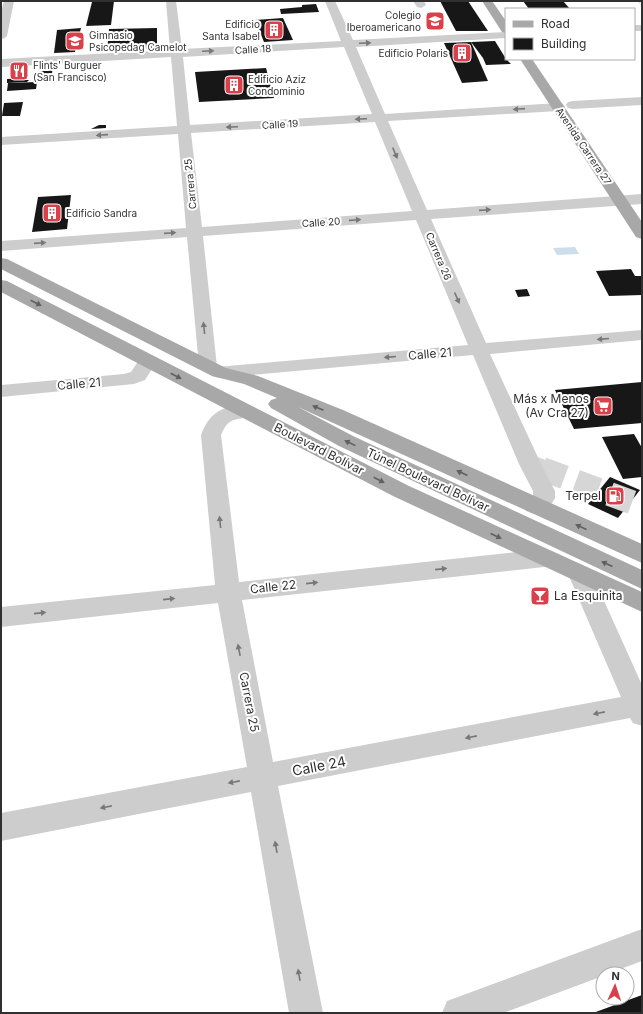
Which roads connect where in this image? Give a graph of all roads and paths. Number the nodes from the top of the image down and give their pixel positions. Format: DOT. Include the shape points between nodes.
graph roads {
  1 [pos="22,1"];
  2 [pos="171,1"];
  3 [pos="330,1"];
  4 [pos="487,1"];
  5 [pos="638,1"];
  6 [pos="6,2"];
  7 [pos="642,5"];
  8 [pos="505,28"];
  9 [pos="505,35"];
  10 [pos="1,36"];
  11 [pos="348,44"];
  12 [pos="177,53"];
  13 [pos="527,60"];
  14 [pos="541,60"];
  15 [pos="1,62"];
  16 [pos="642,101"];
  17 [pos="573,105"];
  18 [pos="558,107"];
  19 [pos="380,118"];
  20 [pos="582,118"];
  21 [pos="184,130"];
  22 [pos="1,141"];
  23 [pos="635,198"];
  24 [pos="422,215"];
  25 [pos="195,231"];
  26 [pos="642,234"];
  27 [pos="1,246"];
  28 [pos="1,263"];
  29 [pos="1,285"];
  30 [pos="642,335"];
  31 [pos="479,349"];
  32 [pos="148,361"];
  33 [pos="214,369"];
  34 [pos="1,391"];
  35 [pos="245,412"];
  36 [pos="534,506"];
  37 [pos="642,554"];
  38 [pos="544,558"];
  39 [pos="580,574"];
  40 [pos="642,580"];
  41 [pos="228,592"];
  42 [pos="642,604"];
  43 [pos="1,617"];
  44 [pos="640,710"];
  45 [pos="263,777"];
  46 [pos="1,827"];
  47 [pos="642,945"];
  48 [pos="306,1013"];
  49 [pos="459,1013"];
  1 -- 6 [label="street"];
  2 -- 12 [label="street, Carrera 25"];
  3 -- 11 [label="street, Carrera 26"];
  4 -- 8 [label="main road"];
  5 -- 7 [label="path"];
  6 -- 10 [label="street"];
  11 -- 9 [label="street, Calle 18, one-way"];
  12 -- 11 [label="street, Calle 18, one-way"];
  11 -- 19 [label="street, Carrera 26"];
  12 -- 15 [label="street, Calle 18"];
  12 -- 21 [label="street, Carrera 25"];
  13 -- 18 [label="main road, Avenida Carrera 27"];
  14 -- 17 [label="main road, Avenida Carrera 27"];
  16 -- 17 [label="street"];
  17 -- 20 [label="main road, Avenida Carrera 27"];
  18 -- 19 [label="street, Calle 19, one-way"];
  18 -- 23 [label="main road, Avenida Carrera 27"];
  19 -- 21 [label="street, Calle 19, one-way"];
  19 -- 24 [label="street, Carrera 26, one-way"];
  21 -- 22 [label="street, Calle 19, one-way"];
  21 -- 25 [label="street, Carrera 25"];
  24 -- 23 [label="street, Calle 20, one-way"];
  23 -- 26 [label="main road, Avenida Carrera 27"];
  25 -- 24 [label="street, Calle 20, one-way"];
  24 -- 31 [label="street, Carrera 26, one-way"];
  27 -- 25 [label="street, Calle 20, one-way"];
  33 -- 25 [label="street, Carrera 25, one-way"];
  28 -- 33 [label="main road"];
  29 -- 32 [label="main road, Boulevard Bolívar, one-way"];
  30 -- 31 [label="street, Calle 21, one-way"];
  31 -- 33 [label="street, Calle 21, one-way"];
  31 -- 36 [label="street, Carrera 26" via="544,491 544,498"];
  32 -- 34 [label="street, Calle 21" via="138,376 126,380"];
  32 -- 35 [label="main road, Boulevard Bolívar, one-way"];
  36 -- 33 [label="main road, one-way" via="316,407 251,380"];
  40 -- 33 [label="main road, Túnel Boulevard Bolívar, one-way" via="346,441"];
  35 -- 38 [label="main road, Boulevard Bolívar, one-way" via="401,491"];
  41 -- 35 [label="street, Carrera 25, one-way" via="211,435 216,422 226,414"];
  37 -- 36 [label="main road, one-way"];
  38 -- 39 [label="main road, Boulevard Bolívar"];
  41 -- 38 [label="street, Calle 22, one-way"];
  39 -- 42 [label="main road, Boulevard Bolívar"];
  39 -- 44 [label="street"];
  43 -- 41 [label="street, Calle 22, one-way"];
  45 -- 41 [label="street, Carrera 25, one-way"];
  44 -- 45 [label="street, Calle 24, one-way"];
  45 -- 46 [label="street, Calle 24, one-way"];
  48 -- 45 [label="street, Carrera 25, one-way"];
  47 -- 49 [label="street"];
}
